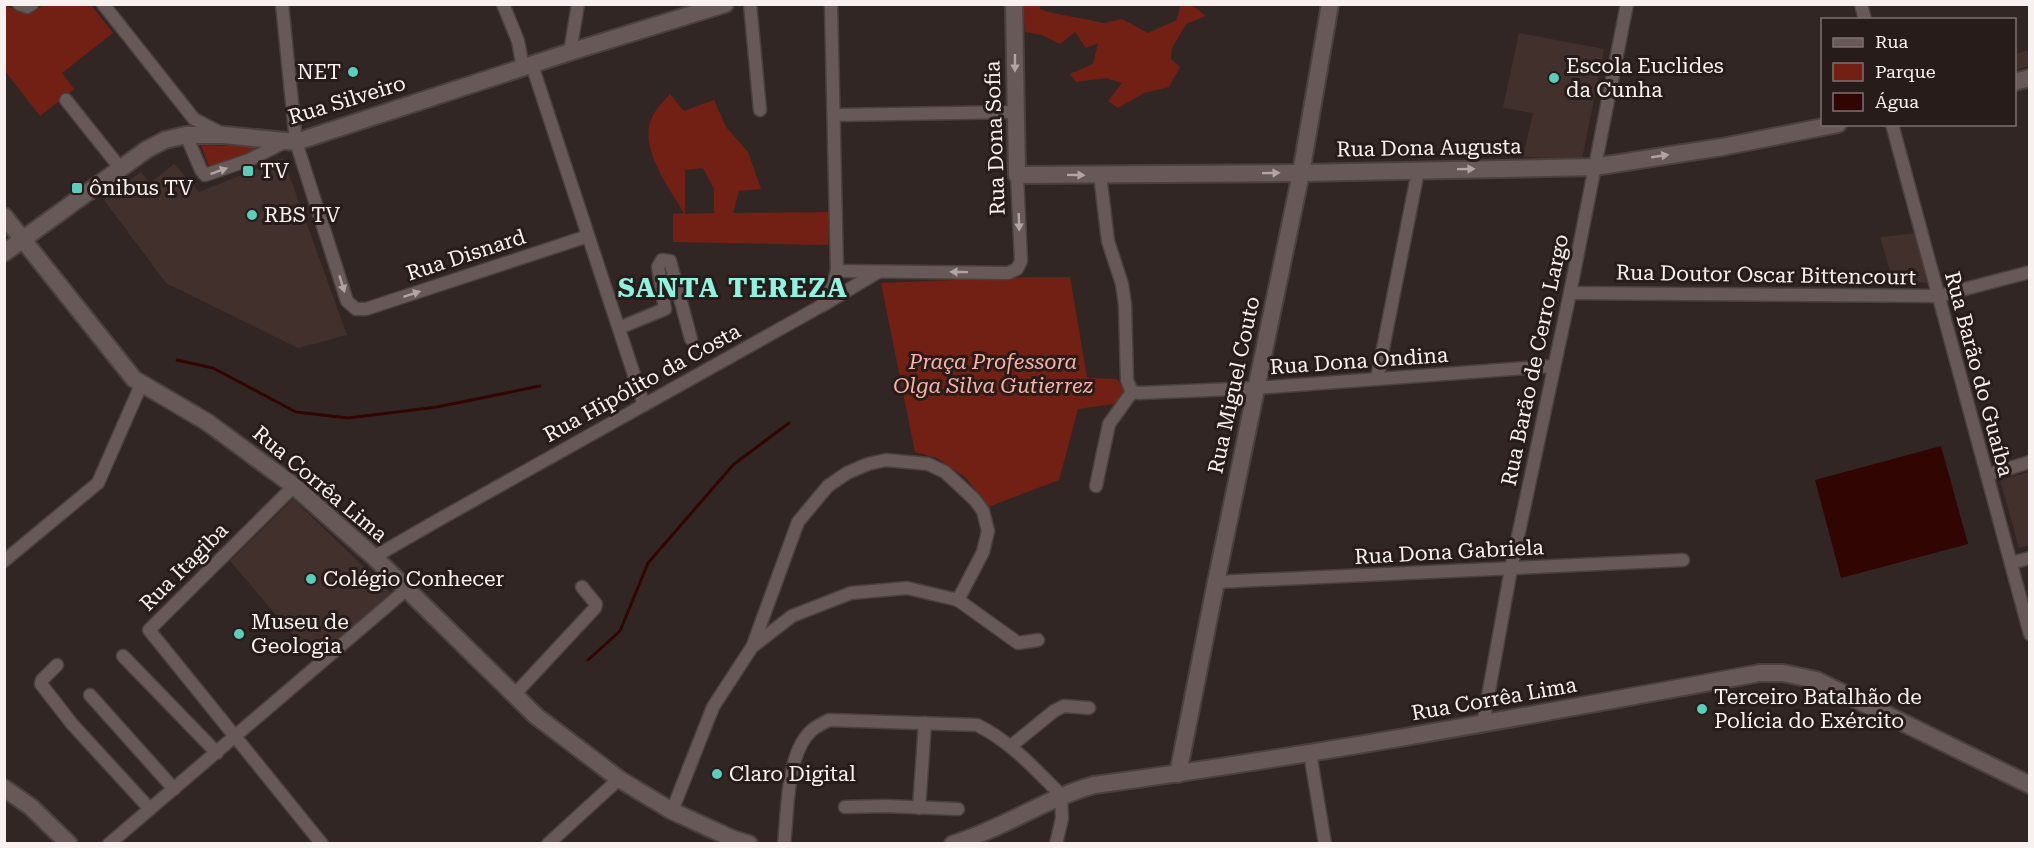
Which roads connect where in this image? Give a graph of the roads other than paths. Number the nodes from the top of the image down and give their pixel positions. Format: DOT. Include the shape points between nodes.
graph roads {
  1 [pos="19,4"];
  2 [pos="32,4"];
  3 [pos="103,4"];
  4 [pos="282,4"];
  5 [pos="503,4"];
  6 [pos="578,4"];
  7 [pos="725,4"];
  8 [pos="750,4"];
  9 [pos="831,4"];
  10 [pos="1014,4"];
  11 [pos="1330,4"];
  12 [pos="1627,4"];
  13 [pos="570,52"];
  14 [pos="528,66"];
  15 [pos="66,100"];
  16 [pos="760,110"];
  17 [pos="1015,112"];
  18 [pos="835,115"];
  19 [pos="1828,126"];
  20 [pos="1893,126"];
  21 [pos="186,135"];
  22 [pos="224,135"];
  23 [pos="290,142"];
  24 [pos="1594,167"];
  25 [pos="121,169"];
  26 [pos="1418,171"];
  27 [pos="1301,173"];
  28 [pos="1017,175"];
  29 [pos="1100,175"];
  30 [pos="4,216"];
  31 [pos="588,236"];
  32 [pos="23,239"];
  33 [pos="4,253"];
  34 [pos="837,271"];
  35 [pos="879,272"];
  36 [pos="2030,272"];
  37 [pos="1570,293"];
  38 [pos="1938,296"];
  39 [pos="821,306"];
  40 [pos="619,328"];
  41 [pos="691,339"];
  42 [pos="1554,366"];
  43 [pos="1377,379"];
  44 [pos="141,385"];
  45 [pos="1256,388"];
  46 [pos="1132,392"];
  47 [pos="644,405"];
  48 [pos="2030,462"];
  49 [pos="1987,475"];
  50 [pos="294,486"];
  51 [pos="1096,486"];
  52 [pos="374,557"];
  53 [pos="2030,558"];
  54 [pos="1683,560"];
  55 [pos="4,561"];
  56 [pos="2011,563"];
  57 [pos="1511,569"];
  58 [pos="1216,582"];
  59 [pos="582,587"];
  60 [pos="407,589"];
  61 [pos="958,600"];
  62 [pos="2030,634"];
  63 [pos="1038,640"];
  64 [pos="752,647"];
  65 [pos="123,656"];
  66 [pos="57,665"];
  67 [pos="90,695"];
  68 [pos="514,695"];
  69 [pos="1089,708"];
  70 [pos="925,723"];
  71 [pos="1483,724"];
  72 [pos="236,737"];
  73 [pos="1011,746"];
  74 [pos="216,753"];
  75 [pos="1310,753"];
  76 [pos="1178,774"];
  77 [pos="619,778"];
  78 [pos="2030,785"];
  79 [pos="4,788"];
  80 [pos="174,789"];
  81 [pos="1061,795"];
  82 [pos="845,807"];
  83 [pos="919,808"];
  84 [pos="150,809"];
  85 [pos="958,809"];
  86 [pos="672,811"];
  87 [pos="738,842"];
  88 [pos="69,843"];
  89 [pos="109,843"];
  90 [pos="322,843"];
  91 [pos="548,843"];
  92 [pos="784,843"];
  93 [pos="953,843"];
  94 [pos="1056,843"];
  95 [pos="1324,843"];
  1 -- 2 [label="street"];
  3 -- 22 [label="street" via="194,119"];
  4 -- 23 [label="street"];
  5 -- 14 [label="street"];
  6 -- 13 [label="street"];
  7 -- 13 [label="street, Rua Silveiro"];
  8 -- 16 [label="street"];
  9 -- 18 [label="street"];
  10 -- 17 [label="street, Rua Dona Sofia, one-way"];
  11 -- 27 [label="street, Rua Miguel Couto"];
  12 -- 24 [label="street, Rua Barão de Cerro Largo"];
  13 -- 14 [label="street, Rua Silveiro"];
  14 -- 23 [label="street, Rua Silveiro"];
  14 -- 31 [label="street"];
  15 -- 25 [label="street"];
  17 -- 18 [label="street"];
  17 -- 28 [label="street, Rua Dona Sofia"];
  18 -- 34 [label="street"];
  24 -- 19 [label="street, Rua Dona Augusta, one-way"];
  20 -- 38 [label="street, Rua Barão do Guaíba"];
  21 -- 22 [label="street, Rua Silveiro"];
  21 -- 23 [label="street, one-way" via="205,175"];
  21 -- 25 [label="street, Rua Silveiro" via="165,140"];
  22 -- 23 [label="street, Rua Silveiro"];
  23 -- 31 [label="street, Rua Disnard, one-way" via="347,301 356,309 366,309"];
  26 -- 24 [label="street, Rua Dona Augusta, one-way"];
  24 -- 37 [label="street, Rua Barão de Cerro Largo"];
  25 -- 32 [label="street, Rua Silveiro"];
  26 -- 27 [label="street, Rua Dona Augusta"];
  26 -- 43 [label="street"];
  29 -- 27 [label="street, Rua Dona Augusta, one-way"];
  27 -- 45 [label="street, Rua Miguel Couto"];
  28 -- 29 [label="street, Rua Dona Augusta, one-way"];
  28 -- 35 [label="street, Rua Dona Sofia, one-way" via="1021,261 1017,269 1008,273"];
  29 -- 46 [label="street" via="1108,241 1122,284 1127,380"];
  30 -- 32 [label="street, Rua Corrêa Lima"];
  31 -- 40 [label="street"];
  32 -- 33 [label="street, Rua Silveiro"];
  32 -- 44 [label="street, Rua Corrêa Lima"];
  34 -- 35 [label="street"];
  34 -- 39 [label="street"];
  35 -- 39 [label="street, Rua Hipólito da Costa"];
  36 -- 38 [label="street, Rua Doutor Oscar Bittencourt"];
  37 -- 38 [label="street, Rua Doutor Oscar Bittencourt"];
  37 -- 42 [label="street, Rua Barão de Cerro Largo"];
  38 -- 49 [label="street, Rua Barão do Guaíba"];
  39 -- 47 [label="street, Rua Hipólito da Costa"];
  40 -- 41 [label="street" via="665,309 658,267 662,260 670,261"];
  40 -- 47 [label="street"];
  42 -- 43 [label="street, Rua Dona Ondina"];
  42 -- 57 [label="street, Rua Barão de Cerro Largo"];
  43 -- 45 [label="street, Rua Dona Ondina"];
  44 -- 50 [label="street, Rua Corrêa Lima" via="207,422"];
  44 -- 55 [label="street" via="98,483"];
  45 -- 46 [label="street, Rua Dona Ondina"];
  45 -- 58 [label="street, Rua Miguel Couto"];
  46 -- 51 [label="street" via="1109,424"];
  47 -- 52 [label="street, Rua Hipólito da Costa"];
  48 -- 49 [label="street"];
  49 -- 56 [label="street, Rua Barão do Guaíba"];
  50 -- 52 [label="street, Rua Corrêa Lima"];
  50 -- 72 [label="street, Rua Itagiba" via="149,630"];
  52 -- 60 [label="street, Rua Corrêa Lima"];
  53 -- 56 [label="street"];
  54 -- 57 [label="street, Rua Dona Gabriela"];
  56 -- 62 [label="street, Rua Barão do Guaíba"];
  57 -- 58 [label="street, Rua Dona Gabriela"];
  57 -- 71 [label="street, Rua Barão de Cerro Largo"];
  58 -- 76 [label="street, Rua Miguel Couto"];
  59 -- 68 [label="street" via="595,608"];
  60 -- 68 [label="street, Rua Corrêa Lima"];
  60 -- 72 [label="street"];
  61 -- 63 [label="street" via="1018,643"];
  61 -- 64 [label="street" via="907,588 851,593 792,616"];
  61 -- 64 [label="street" via="983,552 988,531 983,512 945,472 928,464 886,460 868,464 828,486 798,522"];
  64 -- 86 [label="street" via="713,707"];
  65 -- 74 [label="street"];
  66 -- 84 [label="street" via="41,684"];
  67 -- 80 [label="street"];
  68 -- 77 [label="street, Rua Corrêa Lima"];
  69 -- 73 [label="street" via="1064,706"];
  70 -- 73 [label="street" via="977,725"];
  70 -- 83 [label="street"];
  70 -- 92 [label="street" via="829,720 812,730 800,744 793,763"];
  71 -- 75 [label="street, Rua Corrêa Lima"];
  71 -- 78 [label="street, Rua Corrêa Lima" via="1760,673 1783,673 1816,680"];
  72 -- 74 [label="street"];
  72 -- 90 [label="street"];
  73 -- 81 [label="street"];
  74 -- 80 [label="street"];
  75 -- 76 [label="street, Rua Corrêa Lima"];
  75 -- 95 [label="street"];
  76 -- 81 [label="street, Rua Corrêa Lima" via="1094,785"];
  77 -- 86 [label="street, Rua Corrêa Lima"];
  77 -- 91 [label="street"];
  79 -- 88 [label="street"];
  80 -- 84 [label="street"];
  81 -- 93 [label="street, Rua Corrêa Lima" via="976,837"];
  81 -- 94 [label="street" via="1062,818"];
  82 -- 83 [label="street"];
  83 -- 85 [label="street"];
  84 -- 89 [label="street"];
  86 -- 87 [label="street, Rua Corrêa Lima"];
}
